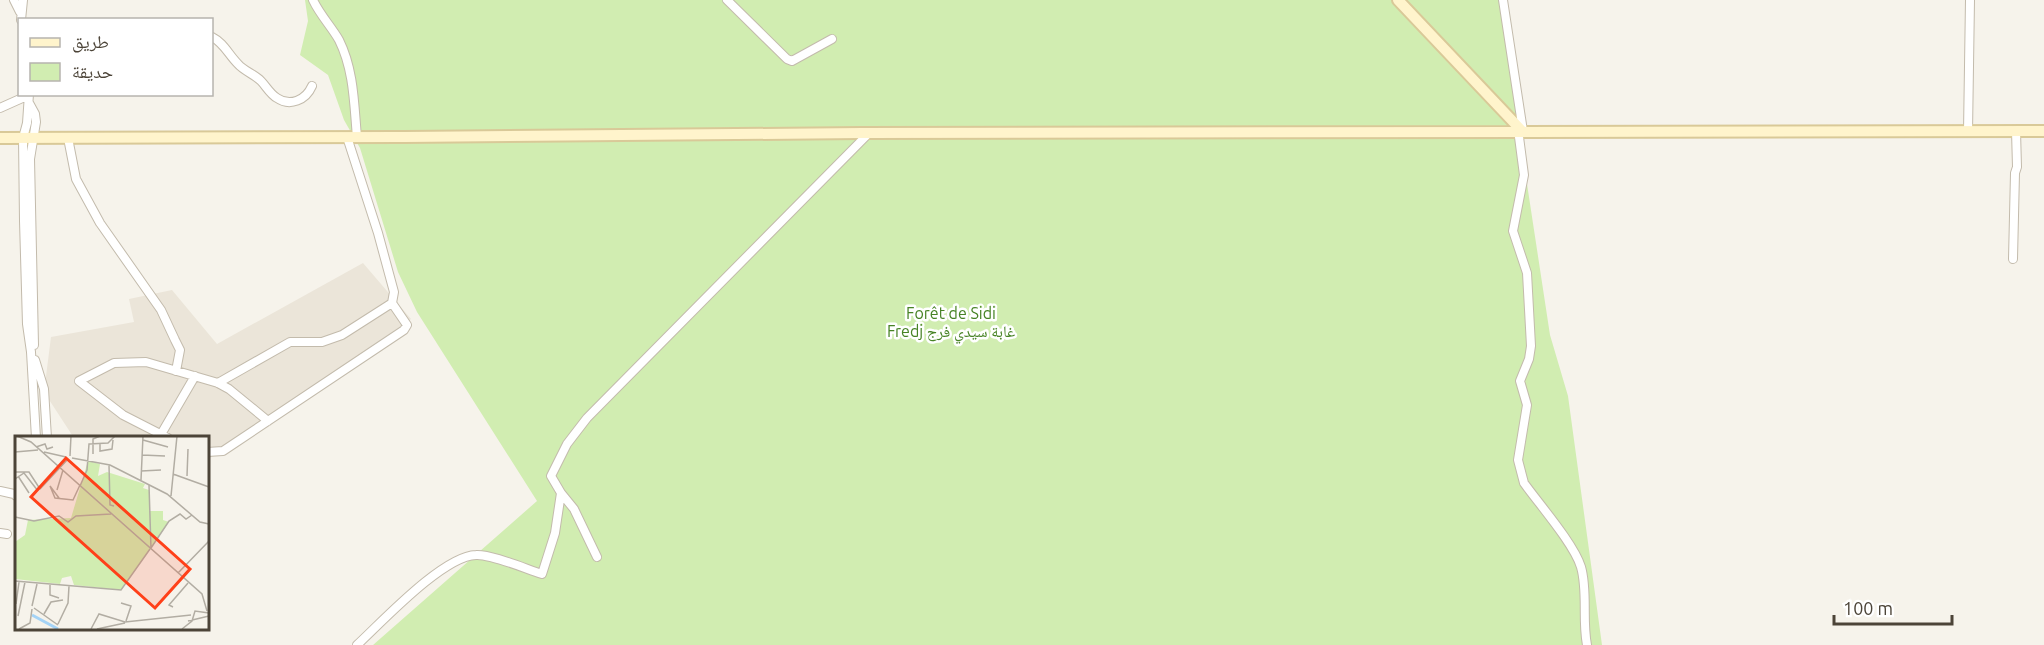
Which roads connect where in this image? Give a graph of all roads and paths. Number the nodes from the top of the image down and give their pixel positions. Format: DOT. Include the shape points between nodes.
graph roads {
  1 [pos="14,0"];
  2 [pos="23,0"];
  3 [pos="314,0"];
  4 [pos="728,0"];
  5 [pos="1398,0"];
  6 [pos="1503,0"];
  7 [pos="1970,0"];
  8 [pos="21,16"];
  9 [pos="213,38"];
  10 [pos="832,39"];
  11 [pos="312,86"];
  12 [pos="29,97"];
  13 [pos="0,108"];
  14 [pos="2016,131"];
  15 [pos="2044,131"];
  16 [pos="1968,132"];
  17 [pos="868,133"];
  18 [pos="1521,135"];
  19 [pos="352,137"];
  20 [pos="0,138"];
  21 [pos="28,138"];
  22 [pos="68,138"];
  23 [pos="29,242"];
  24 [pos="2013,259"];
  25 [pos="392,303"];
  26 [pos="176,371"];
  27 [pos="195,376"];
  28 [pos="218,383"];
  29 [pos="268,421"];
  30 [pos="36,436"];
  31 [pos="47,436"];
  32 [pos="162,436"];
  33 [pos="165,436"];
  34 [pos="208,452"];
  35 [pos="0,491"];
  36 [pos="561,493"];
  37 [pos="15,494"];
  38 [pos="597,557"];
  39 [pos="357,645"];
  40 [pos="1587,645"];
  1 -- 8 [label="street"];
  2 -- 8 [label="street"];
  3 -- 19 [label="street" via="338,38 350,67"];
  4 -- 10 [label="street" via="792,61"];
  5 -- 18 [label="main road"];
  6 -- 18 [label="street"];
  7 -- 16 [label="street"];
  9 -- 11 [label="street" via="282,101 300,100"];
  12 -- 13 [label="street"];
  12 -- 21 [label="street"];
  14 -- 15 [label="main road"];
  14 -- 16 [label="main road"];
  14 -- 24 [label="street"];
  16 -- 18 [label="main road"];
  17 -- 18 [label="main road"];
  17 -- 19 [label="main road"];
  17 -- 36 [label="street" via="587,418 567,444 551,476"];
  18 -- 40 [label="street" via="1524,175 1513,231 1527,273 1531,346 1520,381 1527,408 1519,472 1577,558 1583,576"];
  19 -- 22 [label="main road"];
  19 -- 25 [label="street" via="394,292"];
  20 -- 21 [label="main road"];
  21 -- 22 [label="main road"];
  21 -- 23 [label="street"];
  22 -- 26 [label="street" via="76,179 100,223 161,310 176,340 180,350"];
  23 -- 30 [label="street" via="27,324"];
  23 -- 31 [label="street" via="34,350 44,389"];
  25 -- 28 [label="street" via="342,335 322,342 290,342"];
  25 -- 29 [label="street" via="407,325 404,330"];
  26 -- 27 [label="street"];
  26 -- 32 [label="street" via="146,362 114,363 79,381 123,415"];
  27 -- 28 [label="street"];
  27 -- 33 [label="street"];
  28 -- 29 [label="street"];
  29 -- 34 [label="street" via="223,451"];
  35 -- 37 [label="street"];
  36 -- 38 [label="street"];
  36 -- 39 [label="street" via="555,533 542,574 478,555 460,558 415,589"];
}
